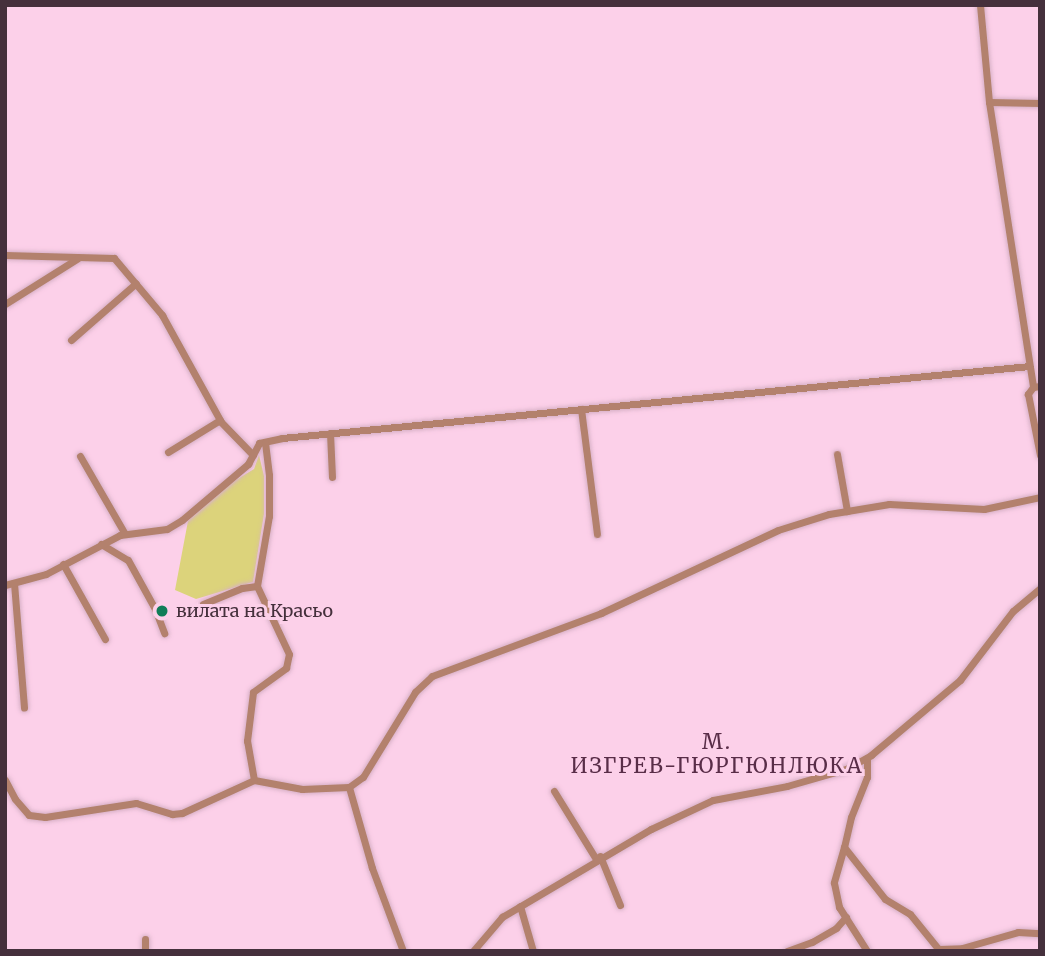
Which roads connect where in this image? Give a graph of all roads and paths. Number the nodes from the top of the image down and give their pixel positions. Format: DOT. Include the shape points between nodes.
graph roads {
  1 [pos="980,5"];
  2 [pos="989,102"];
  3 [pos="1040,103"];
  4 [pos="5,255"];
  5 [pos="78,258"];
  6 [pos="136,283"];
  7 [pos="5,304"];
  8 [pos="71,340"];
  9 [pos="1030,366"];
  10 [pos="1036,386"];
  11 [pos="581,410"];
  12 [pos="220,420"];
  13 [pos="330,433"];
  14 [pos="265,442"];
  15 [pos="168,452"];
  16 [pos="837,454"];
  17 [pos="253,455"];
  18 [pos="1040,455"];
  19 [pos="80,456"];
  20 [pos="332,477"];
  21 [pos="1040,497"];
  22 [pos="847,511"];
  23 [pos="125,534"];
  24 [pos="597,534"];
  25 [pos="100,544"];
  26 [pos="63,564"];
  27 [pos="14,583"];
  28 [pos="5,585"];
  29 [pos="257,586"];
  30 [pos="1040,588"];
  31 [pos="204,604"];
  32 [pos="164,633"];
  33 [pos="105,639"];
  34 [pos="24,708"];
  35 [pos="867,758"];
  36 [pos="5,780"];
  37 [pos="254,780"];
  38 [pos="349,787"];
  39 [pos="554,791"];
  40 [pos="844,847"];
  41 [pos="598,857"];
  42 [pos="620,905"];
  43 [pos="520,906"];
  44 [pos="846,917"];
  45 [pos="1040,933"];
  46 [pos="145,939"];
  47 [pos="404,950"];
  48 [pos="939,950"];
  49 [pos="145,951"];
  50 [pos="473,951"];
  51 [pos="533,951"];
  52 [pos="787,951"];
  53 [pos="867,951"];
  1 -- 2 [label="street"];
  2 -- 3 [label="street"];
  2 -- 9 [label="street"];
  4 -- 5 [label="street"];
  5 -- 6 [label="street" via="114,258"];
  5 -- 7 [label="street"];
  6 -- 8 [label="street"];
  6 -- 12 [label="street" via="162,315"];
  9 -- 10 [label="street"];
  9 -- 11 [label="street"];
  10 -- 18 [label="street" via="1028,394"];
  11 -- 13 [label="street"];
  11 -- 24 [label="street"];
  12 -- 15 [label="street"];
  12 -- 17 [label="street"];
  13 -- 14 [label="street"];
  13 -- 20 [label="street"];
  14 -- 17 [label="street" via="259,443"];
  14 -- 29 [label="street" via="269,516"];
  16 -- 22 [label="street"];
  17 -- 23 [label="street" via="182,520 167,529"];
  19 -- 23 [label="street"];
  21 -- 22 [label="street" via="984,509 889,504"];
  22 -- 38 [label="street" via="778,530 601,613 432,676 415,692 363,777"];
  23 -- 25 [label="street"];
  25 -- 26 [label="street"];
  25 -- 32 [label="street" via="128,560"];
  26 -- 27 [label="street"];
  26 -- 33 [label="street"];
  27 -- 28 [label="street"];
  27 -- 34 [label="street"];
  29 -- 31 [label="street"];
  29 -- 37 [label="street" via="289,654 286,668 253,692 247,741"];
  30 -- 35 [label="street" via="1013,611 960,680"];
  35 -- 40 [label="street" via="867,777"];
  35 -- 41 [label="street" via="787,786 713,800"];
  36 -- 37 [label="street" via="29,815 45,817 136,803 182,813"];
  37 -- 38 [label="street" via="302,789"];
  38 -- 47 [label="street" via="372,868"];
  39 -- 41 [label="street"];
  40 -- 44 [label="street" via="834,883"];
  40 -- 48 [label="street" via="885,899 909,914"];
  41 -- 42 [label="street"];
  41 -- 43 [label="street"];
  43 -- 50 [label="street" via="502,916"];
  43 -- 51 [label="street"];
  44 -- 52 [label="street" via="812,942"];
  44 -- 53 [label="street"];
  45 -- 48 [label="street" via="1018,932"];
  46 -- 49 [label="street"];
}
